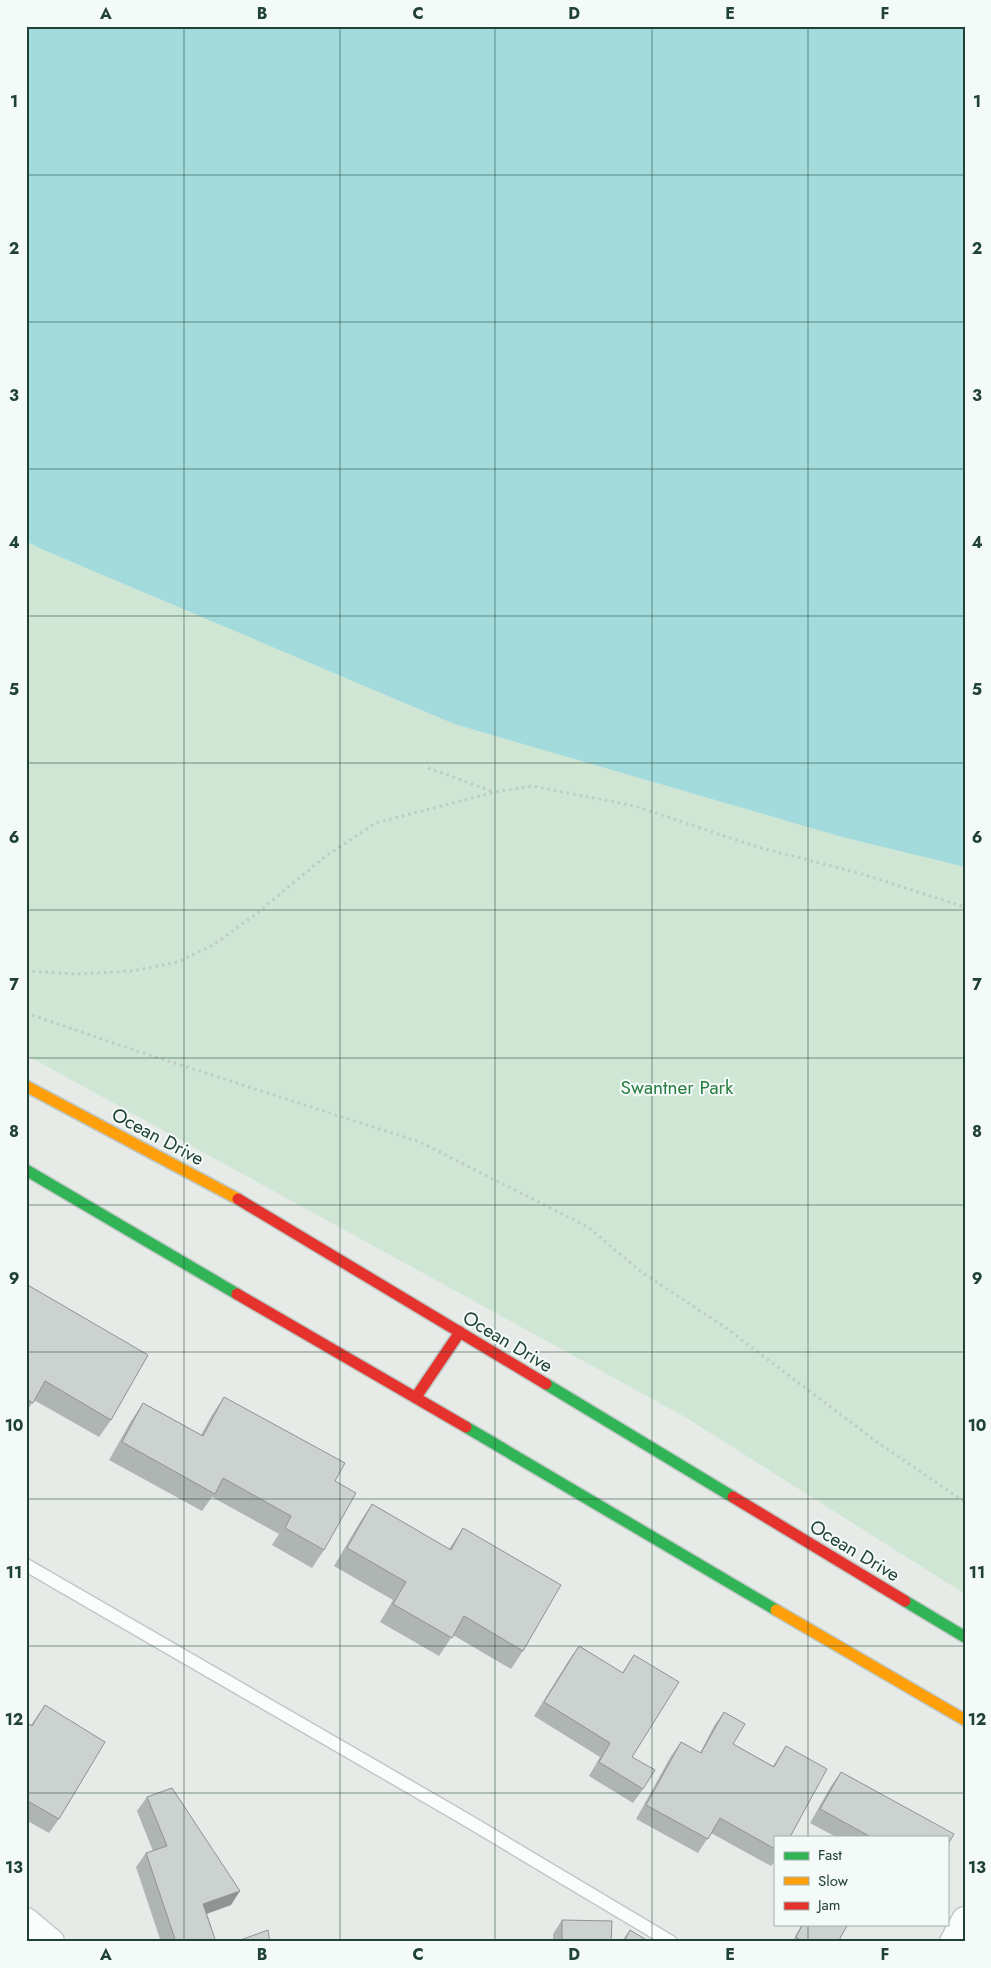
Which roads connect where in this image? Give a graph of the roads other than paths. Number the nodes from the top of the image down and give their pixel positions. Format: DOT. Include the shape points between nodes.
graph roads {
  1 [pos="26,1086"];
  2 [pos="26,1170"];
  3 [pos="460,1332"];
  4 [pos="416,1397"];
  5 [pos="26,1565"];
  6 [pos="965,1638"];
  7 [pos="965,1720"];
  8 [pos="965,1920"];
  9 [pos="26,1921"];
  10 [pos="51,1942"];
  11 [pos="671,1942"];
  12 [pos="953,1942"];
  1 -- 3 [label="main road, Ocean Drive" via="250,1205"];
  2 -- 4 [label="main road"];
  3 -- 4 [label="main road"];
  3 -- 6 [label="main road, Ocean Drive"];
  4 -- 7 [label="main road"];
  5 -- 11 [label="lane"];
  8 -- 12 [label="street"];
  9 -- 10 [label="street"];
}
